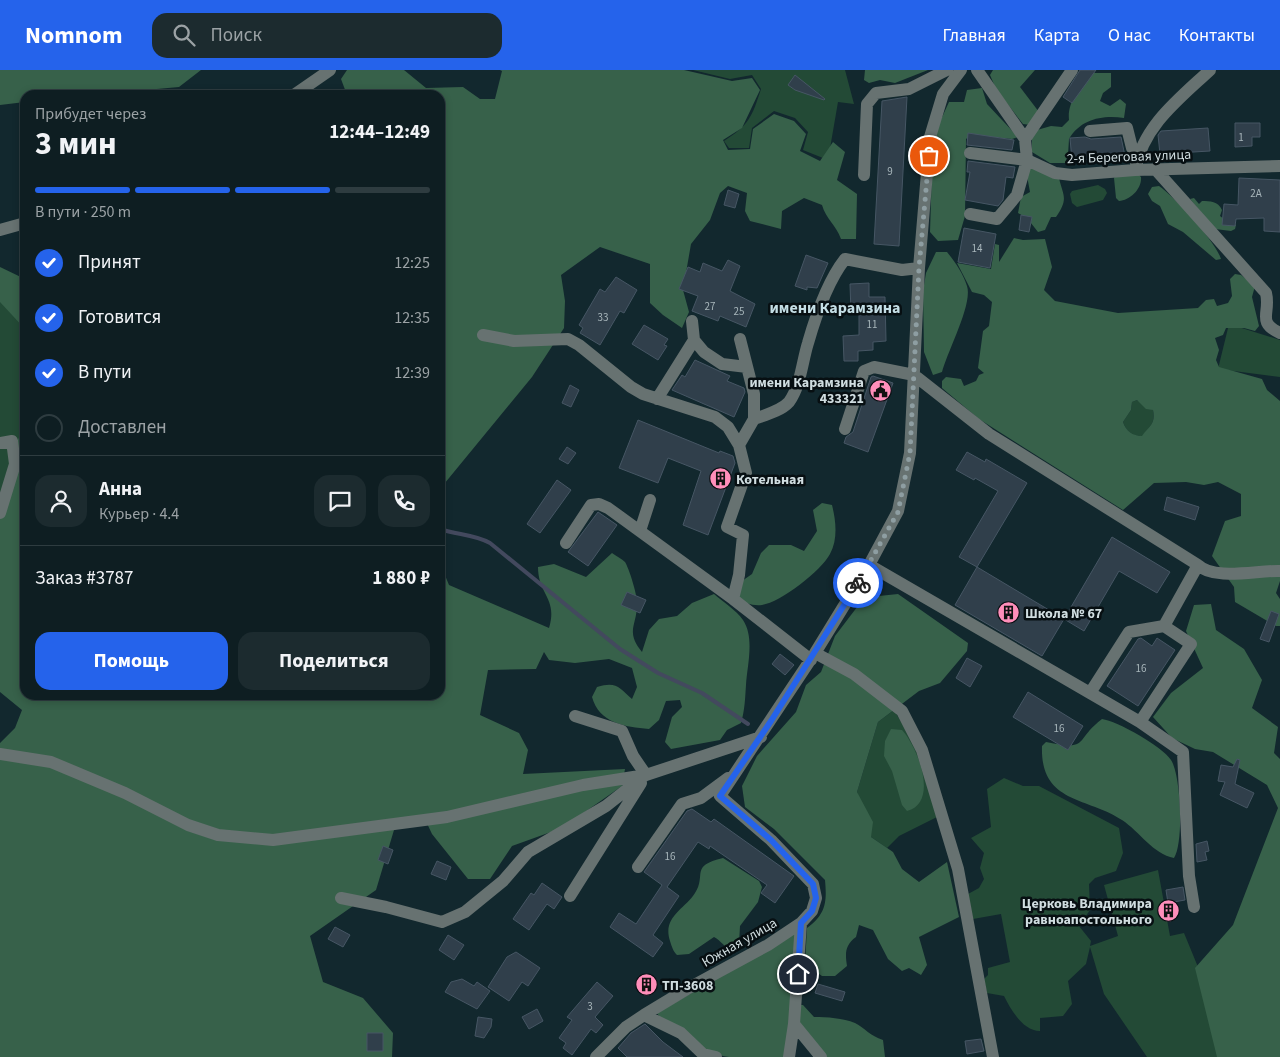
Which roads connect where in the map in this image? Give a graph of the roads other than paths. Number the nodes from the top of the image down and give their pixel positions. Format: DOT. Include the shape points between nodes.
graph roads {
  1 [pos="330,70"];
  2 [pos="947,70"];
  3 [pos="961,70"];
  4 [pos="977,70"];
  5 [pos="1072,70"];
  6 [pos="1210,70"];
  7 [pos="301,90"];
  8 [pos="1090,131"];
  9 [pos="1025,139"];
  10 [pos="970,153"];
  11 [pos="1138,155"];
  12 [pos="1027,160"];
  13 [pos="1280,166"];
  14 [pos="1135,170"];
  15 [pos="1156,170"];
  16 [pos="864,175"];
  17 [pos="970,214"];
  18 [pos="20,224"];
  19 [pos="0,230"];
  20 [pos="919,268"];
  21 [pos="1266,293"];
  22 [pos="1280,307"];
  23 [pos="692,321"];
  24 [pos="1280,333"];
  25 [pos="483,335"];
  26 [pos="740,339"];
  27 [pos="694,340"];
  28 [pos="747,367"];
  29 [pos="914,375"];
  30 [pos="657,399"];
  31 [pos="754,419"];
  32 [pos="845,429"];
  33 [pos="0,443"];
  34 [pos="739,446"];
  35 [pos="650,500"];
  36 [pos="0,513"];
  37 [pos="640,531"];
  38 [pos="566,543"];
  39 [pos="869,565"];
  40 [pos="1198,565"];
  41 [pos="1280,571"];
  42 [pos="733,599"];
  43 [pos="1164,626"];
  44 [pos="813,656"];
  45 [pos="1090,693"];
  46 [pos="575,716"];
  47 [pos="1140,722"];
  48 [pos="761,737"];
  49 [pos="0,754"];
  50 [pos="646,774"];
  51 [pos="734,774"];
  52 [pos="638,867"];
  53 [pos="570,896"];
  54 [pos="341,898"];
  55 [pos="1194,907"];
  56 [pos="801,923"];
  57 [pos="644,1015"];
  58 [pos="794,1024"];
  59 [pos="596,1057"];
  60 [pos="716,1057"];
  61 [pos="789,1057"];
  62 [pos="821,1057"];
  63 [pos="993,1057"];
  1 -- 7 [label="street"];
  2 -- 16 [label="street" via="910,89 876,93 867,104"];
  3 -- 20 [label="street" via="943,94 930,137"];
  4 -- 9 [label="street"];
  5 -- 9 [label="street"];
  6 -- 11 [label="street" via="1158,118"];
  8 -- 11 [label="street" via="1127,128 1132,148"];
  9 -- 12 [label="street"];
  10 -- 12 [label="street, 2-я Береговая улица"];
  11 -- 14 [label="street"];
  12 -- 14 [label="street, 2-я Береговая улица" via="1055,173 1072,175"];
  12 -- 17 [label="street" via="1017,195 997,219"];
  13 -- 15 [label="street, 2-я Береговая улица"];
  14 -- 15 [label="street, 2-я Береговая улица"];
  15 -- 21 [label="street"];
  18 -- 19 [label="street"];
  20 -- 29 [label="street"];
  20 -- 31 [label="street" via="902,270 845,259 834,272 808,342 799,381 788,402 775,412"];
  21 -- 22 [label="street"];
  21 -- 24 [label="street" via="1266,323"];
  23 -- 27 [label="street"];
  25 -- 30 [label="street" via="514,341 568,339 631,387"];
  26 -- 28 [label="street"];
  27 -- 28 [label="street" via="704,352 722,364"];
  27 -- 30 [label="street"];
  28 -- 31 [label="street" via="754,394"];
  29 -- 32 [label="street" via="874,367 864,371"];
  29 -- 39 [label="street" via="910,453 898,512"];
  29 -- 40 [label="street" via="989,434"];
  30 -- 34 [label="street" via="715,417 728,427"];
  31 -- 34 [label="street"];
  33 -- 36 [label="street" via="12,441 16,458"];
  34 -- 42 [label="street" via="746,473 727,527 743,535 740,575"];
  35 -- 37 [label="street"];
  37 -- 38 [label="street" via="608,508 591,505"];
  37 -- 42 [label="street"];
  39 -- 44 [label="street"];
  39 -- 45 [label="street"];
  40 -- 41 [label="street" via="1214,573"];
  40 -- 43 [label="street"];
  42 -- 44 [label="street"];
  43 -- 45 [label="street" via="1129,632"];
  43 -- 47 [label="street" via="1191,644"];
  44 -- 48 [label="street"];
  44 -- 63 [label="street" via="854,674 902,710 922,750 958,869"];
  45 -- 47 [label="street"];
  46 -- 50 [label="street" via="622,730 633,756"];
  47 -- 55 [label="street" via="1183,752 1189,876"];
  48 -- 50 [label="street"];
  48 -- 51 [label="street"];
  49 -- 50 [label="street" via="51,762 125,793 188,825 218,835 273,840 447,817 582,785"];
  50 -- 53 [label="street"];
  50 -- 54 [label="street" via="606,806 528,852 503,881 464,912 442,922"];
  51 -- 52 [label="street" via="701,798 682,804"];
  51 -- 56 [label="street" via="720,796 771,840 813,884 816,898 812,911"];
  56 -- 57 [label="street, Южная улица"];
  56 -- 58 [label="street"];
  57 -- 59 [label="street, Южная улица" via="626,1027"];
  57 -- 60 [label="street" via="681,1034 703,1054"];
  58 -- 61 [label="street"];
  58 -- 62 [label="street"];
}
